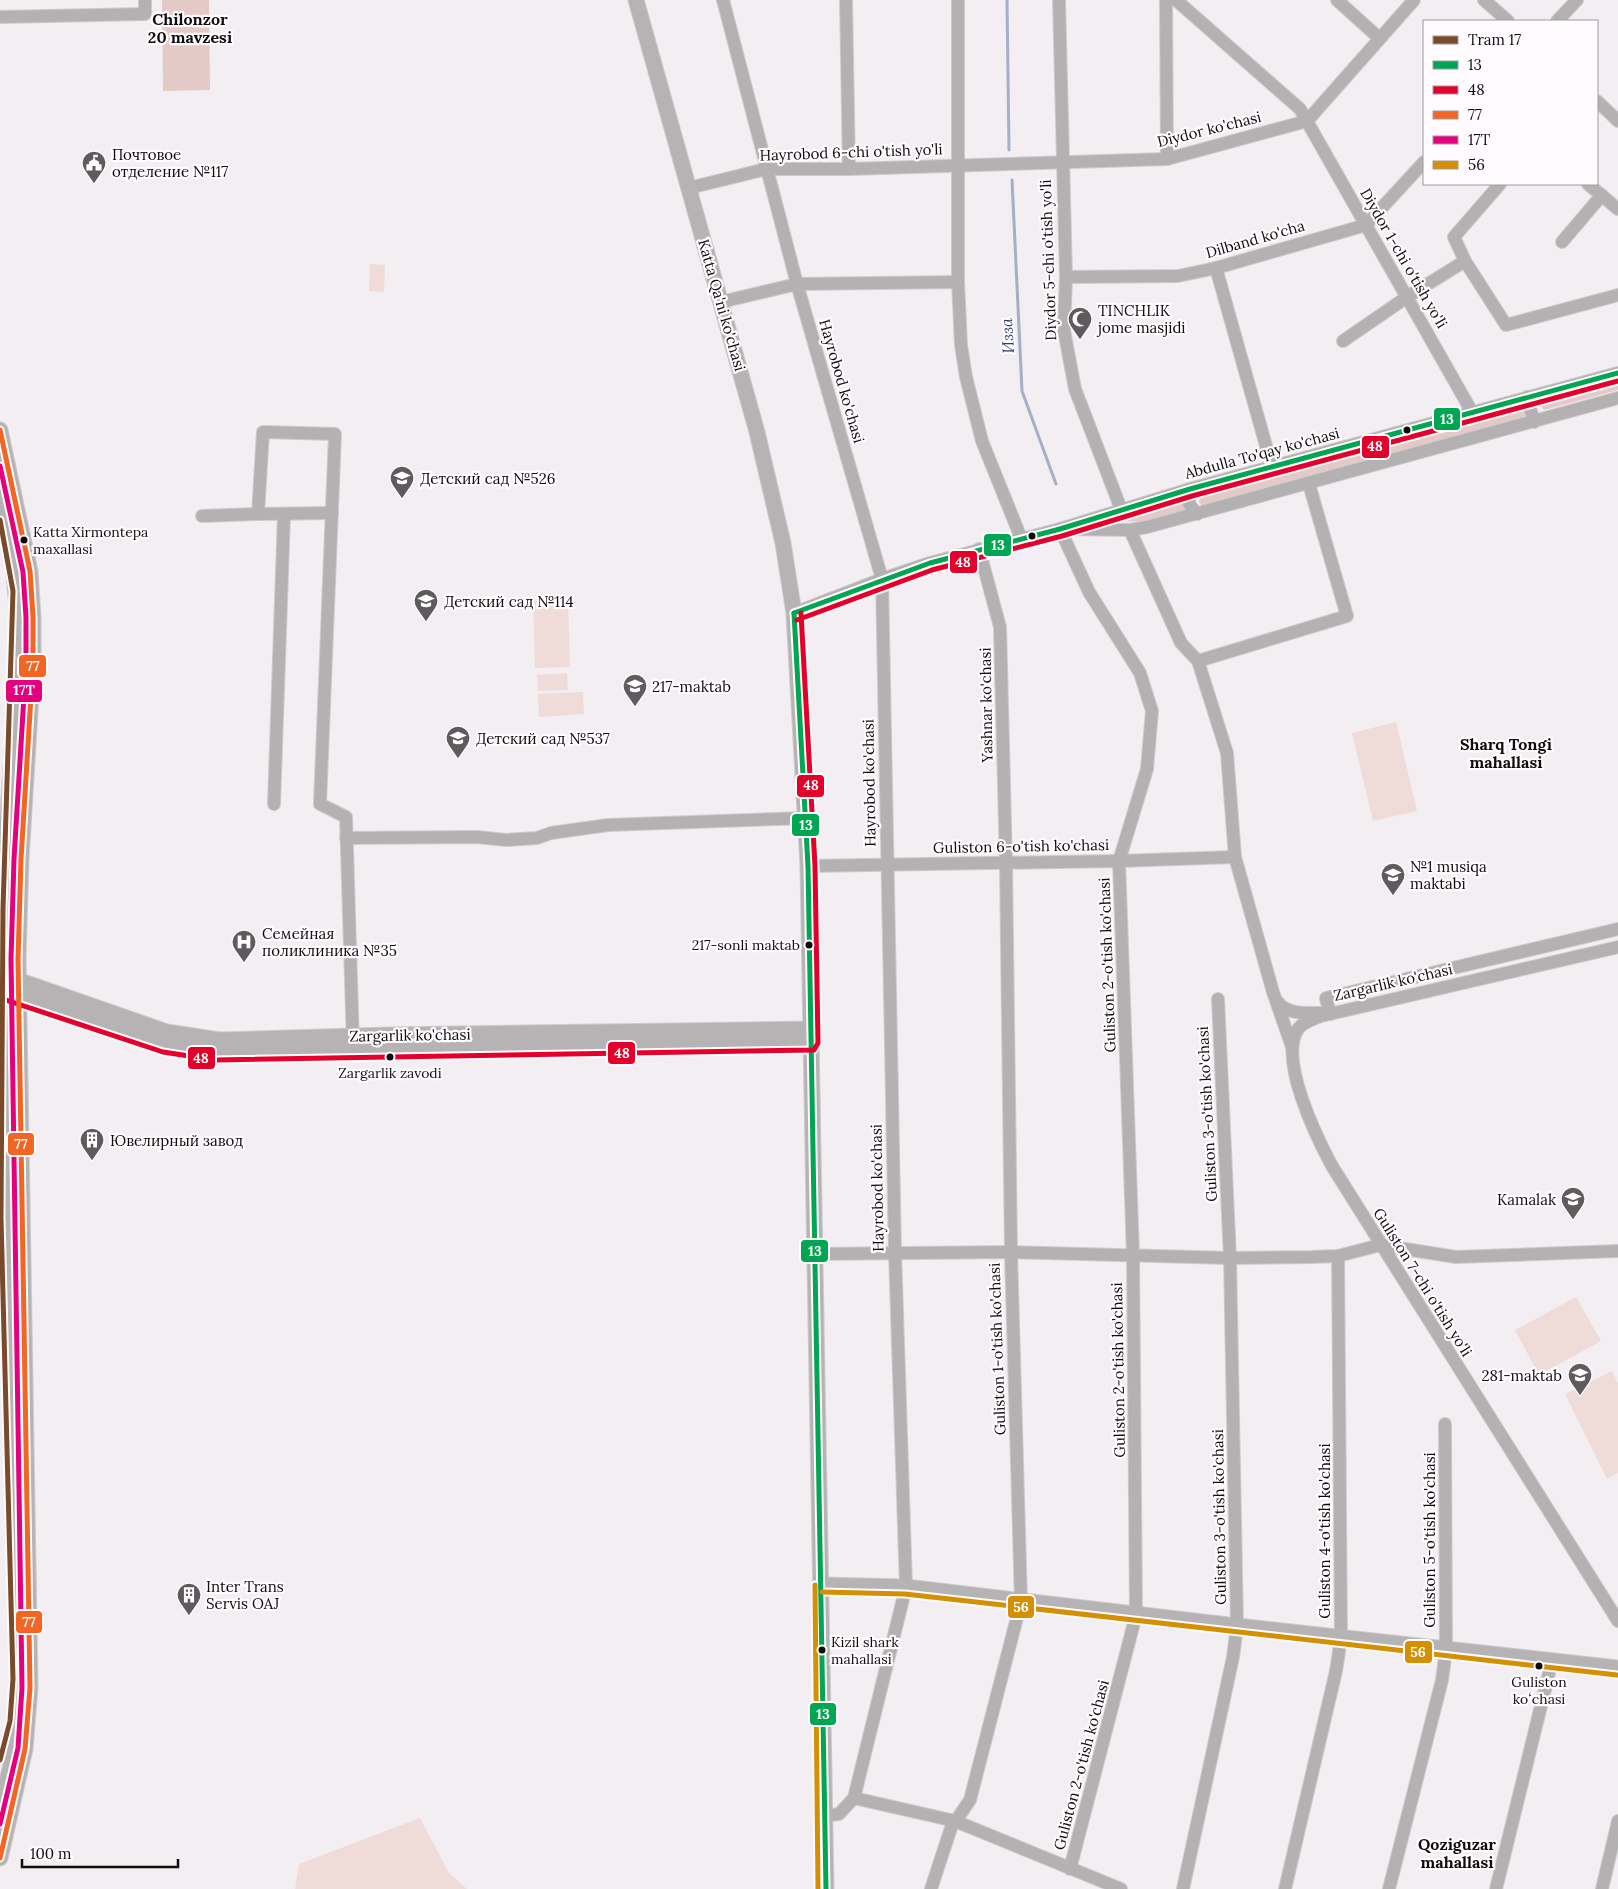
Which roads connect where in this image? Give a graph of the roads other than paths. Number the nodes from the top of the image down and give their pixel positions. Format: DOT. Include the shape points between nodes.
graph roads {
  1 [pos="144,0"];
  2 [pos="636,0"];
  3 [pos="723,0"];
  4 [pos="846,0"];
  5 [pos="958,0"];
  6 [pos="1059,0"];
  7 [pos="1166,0"];
  8 [pos="1176,0"];
  9 [pos="1337,0"];
  10 [pos="1414,0"];
  11 [pos="1484,0"];
  12 [pos="1576,0"];
  13 [pos="0,17"];
  14 [pos="1507,20"];
  15 [pos="1558,20"];
  16 [pos="1378,38"];
  17 [pos="1598,102"];
  18 [pos="1307,121"];
  19 [pos="1618,121"];
  20 [pos="1167,159"];
  21 [pos="1062,162"];
  22 [pos="1423,163"];
  23 [pos="957,165"];
  24 [pos="766,169"];
  25 [pos="849,169"];
  26 [pos="1499,185"];
  27 [pos="1589,185"];
  28 [pos="688,188"];
  29 [pos="1602,195"];
  30 [pos="1618,209"];
  31 [pos="1366,225"];
  32 [pos="1562,242"];
  33 [pos="1465,261"];
  34 [pos="1216,268"];
  35 [pos="1066,277"];
  36 [pos="958,282"];
  37 [pos="797,284"];
  38 [pos="1618,295"];
  39 [pos="1407,297"];
  40 [pos="721,302"];
  41 [pos="1343,341"];
  42 [pos="1618,372"];
  43 [pos="1527,397"];
  44 [pos="1618,398"];
  45 [pos="1472,412"];
  46 [pos="1534,422"];
  47 [pos="0,430"];
  48 [pos="1272,467"];
  49 [pos="1309,484"];
  50 [pos="0,486"];
  51 [pos="1190,489"];
  52 [pos="1121,510"];
  53 [pos="332,513"];
  54 [pos="258,514"];
  55 [pos="284,514"];
  56 [pos="1197,514"];
  57 [pos="202,516"];
  58 [pos="1060,529"];
  59 [pos="1130,530"];
  60 [pos="1021,538"];
  61 [pos="979,549"];
  62 [pos="882,578"];
  63 [pos="794,613"];
  64 [pos="1198,661"];
  65 [pos="274,804"];
  66 [pos="806,818"];
  67 [pos="346,838"];
  68 [pos="1235,856"];
  69 [pos="1119,861"];
  70 [pos="887,864"];
  71 [pos="1006,864"];
  72 [pos="808,866"];
  73 [pos="1618,929"];
  74 [pos="1618,947"];
  75 [pos="8,985"];
  76 [pos="1273,992"];
  77 [pos="1218,999"];
  78 [pos="1330,1014"];
  79 [pos="811,1036"];
  80 [pos="353,1043"];
  81 [pos="1293,1050"];
  82 [pos="11,1218"];
  83 [pos="1380,1244"];
  84 [pos="895,1252"];
  85 [pos="1010,1252"];
  86 [pos="1618,1252"];
  87 [pos="814,1254"];
  88 [pos="1133,1254"];
  89 [pos="1338,1256"];
  90 [pos="1230,1258"];
  91 [pos="1445,1424"];
  92 [pos="822,1585"];
  93 [pos="906,1587"];
  94 [pos="1021,1602"];
  95 [pos="1136,1615"];
  96 [pos="1618,1621"];
  97 [pos="1237,1626"];
  98 [pos="1341,1638"];
  99 [pos="1446,1649"];
  100 [pos="1552,1661"];
  101 [pos="1618,1668"];
  102 [pos="854,1798"];
  103 [pos="0,1812"];
  104 [pos="824,1816"];
  105 [pos="955,1821"];
  106 [pos="1618,1822"];
  107 [pos="0,1858"];
  108 [pos="1070,1869"];
  109 [pos="826,1889"];
  110 [pos="931,1889"];
  111 [pos="1121,1889"];
  112 [pos="1183,1889"];
  113 [pos="1285,1889"];
  114 [pos="1389,1889"];
  115 [pos="1496,1889"];
  116 [pos="1602,1889"];
  1 -- 13 [label="street" via="145,14"];
  2 -- 28 [label="main road, Katta Qa'ni ko'chasi"];
  3 -- 24 [label="street, Hayrobod ko'chasi"];
  4 -- 25 [label="street"];
  5 -- 23 [label="street"];
  6 -- 21 [label="street, Diydor 5-chi o'tish yo'li"];
  7 -- 20 [label="street"];
  8 -- 18 [label="street, Diydor 1-chi o'tish yo'li" via="1300,109"];
  9 -- 16 [label="street"];
  10 -- 16 [label="street"];
  11 -- 14 [label="street"];
  12 -- 15 [label="street"];
  16 -- 18 [label="street"];
  17 -- 19 [label="street"];
  18 -- 20 [label="street, Diydor ko'chasi"];
  18 -- 31 [label="street, Diydor 1-chi o'tish yo'li"];
  20 -- 21 [label="street, Diydor ko'chasi"];
  21 -- 23 [label="street, Diydor ko'chasi"];
  21 -- 35 [label="street, Diydor 5-chi o'tish yo'li"];
  22 -- 31 [label="street"];
  23 -- 25 [label="street, Hayrobod 6-chi o'tish yo'li"];
  23 -- 36 [label="street"];
  24 -- 25 [label="street, Hayrobod 6-chi o'tish yo'li"];
  24 -- 28 [label="street, Hayrobod 6-chi o'tish yo'li"];
  24 -- 37 [label="street, Hayrobod ko'chasi"];
  26 -- 33 [label="street" via="1454,237"];
  27 -- 29 [label="street"];
  28 -- 40 [label="main road, Katta Qa'ni ko'chasi"];
  29 -- 30 [label="street"];
  29 -- 32 [label="street"];
  31 -- 34 [label="street, Dilband ko'cha"];
  31 -- 39 [label="street, Diydor 1-chi o'tish yo'li"];
  33 -- 38 [label="street" via="1506,325"];
  33 -- 39 [label="street"];
  34 -- 35 [label="street, Dilband ko'cha" via="1178,276"];
  34 -- 48 [label="street"];
  35 -- 52 [label="street, Diydor 5-chi o'tish yo'li" via="1064,330 1075,389"];
  36 -- 37 [label="street"];
  36 -- 60 [label="street" via="961,346 973,409"];
  37 -- 40 [label="street"];
  37 -- 62 [label="street, Hayrobod ko'chasi"];
  39 -- 41 [label="street"];
  39 -- 45 [label="street, Diydor 1-chi o'tish yo'li"];
  40 -- 63 [label="main road, Katta Qa'ni ko'chasi" via="779,522"];
  42 -- 43 [label="street, Abdulla To'qay ko'chasi"];
  43 -- 45 [label="street, Abdulla To'qay ko'chasi"];
  43 -- 46 [label="street"];
  44 -- 46 [label="street, Abdulla To'qay ko'chasi"];
  45 -- 48 [label="street, Abdulla To'qay ko'chasi"];
  46 -- 49 [label="street, Abdulla To'qay ko'chasi"];
  47 -- 75 [label="main road" via="30,571 33,617 21,859"];
  48 -- 51 [label="street, Abdulla To'qay ko'chasi"];
  49 -- 56 [label="street, Abdulla To'qay ko'chasi"];
  49 -- 64 [label="street" via="1347,616"];
  50 -- 75 [label="main road" via="12,544 18,618 5,858"];
  51 -- 52 [label="street, Abdulla To'qay ko'chasi"];
  51 -- 56 [label="street" via="1189,504"];
  52 -- 58 [label="street, Abdulla To'qay ko'chasi"];
  53 -- 54 [label="street" via="335,434 262,432"];
  53 -- 55 [label="street"];
  53 -- 67 [label="street" via="320,804 346,817"];
  54 -- 55 [label="street"];
  54 -- 57 [label="street"];
  55 -- 65 [label="street"];
  56 -- 59 [label="street, Abdulla To'qay ko'chasi"];
  58 -- 59 [label="street, Abdulla To'qay ko'chasi"];
  58 -- 60 [label="street, Abdulla To'qay ko'chasi"];
  58 -- 69 [label="street, Guliston 2-o'tish ko'chasi" via="1089,592 1140,673 1152,711 1147,769"];
  59 -- 64 [label="street, Guliston 7-chi o'tish yo'li" via="1181,643"];
  60 -- 61 [label="street, Abdulla To'qay ko'chasi"];
  61 -- 62 [label="street, Abdulla To'qay ko'chasi"];
  61 -- 71 [label="street, Yashnar ko'chasi" via="1000,627"];
  62 -- 63 [label="street, Abdulla To'qay ko'chasi"];
  62 -- 70 [label="street, Hayrobod ko'chasi"];
  63 -- 66 [label="main road, Katta Qa'ni ko'chasi"];
  64 -- 68 [label="street, Guliston 7-chi o'tish yo'li" via="1227,753"];
  66 -- 67 [label="street" via="608,826 506,840 478,837"];
  66 -- 72 [label="main road, Katta Qa'ni ko'chasi"];
  67 -- 80 [label="street"];
  68 -- 69 [label="street, Guliston 6-o'tish ko'chasi"];
  68 -- 76 [label="street, Guliston 7-chi o'tish yo'li"];
  69 -- 71 [label="street, Guliston 6-o'tish ko'chasi"];
  69 -- 88 [label="street, Guliston 2-o'tish ko'chasi"];
  70 -- 71 [label="street, Guliston 6-o'tish ko'chasi"];
  70 -- 72 [label="street, Guliston 6-o'tish ko'chasi"];
  70 -- 84 [label="street, Hayrobod ko'chasi"];
  71 -- 85 [label="street, Guliston 1-o'tish ko'chasi"];
  72 -- 79 [label="main road, Katta Qa'ni ko'chasi"];
  73 -- 78 [label="street, Zargarlik ko'chasi" via="1326,998"];
  74 -- 78 [label="street, Zargarlik ko'chasi"];
  75 -- 80 [label="main road, Zargarlik ko'chasi" via="191,1037"];
  75 -- 82 [label="main road"];
  76 -- 78 [label="street" via="1286,1009"];
  76 -- 81 [label="street, Guliston 7-chi o'tish yo'li"];
  77 -- 90 [label="street, Guliston 3-o'tish ko'chasi"];
  78 -- 81 [label="street, Guliston 7-chi o'tish yo'li" via="1301,1026 1295,1036"];
  79 -- 80 [label="main road, Zargarlik ko'chasi"];
  79 -- 87 [label="main road, Katta Qa'ni ko'chasi"];
  81 -- 83 [label="street, Guliston 7-chi o'tish yo'li" via="1300,1094 1313,1126 1332,1166"];
  82 -- 103 [label="main road" via="19,1684 15,1747"];
  82 -- 107 [label="main road" via="30,1688 23,1759"];
  83 -- 86 [label="street" via="1456,1257"];
  83 -- 89 [label="street"];
  83 -- 96 [label="street, Guliston 7-chi o'tish yo'li"];
  84 -- 85 [label="street"];
  84 -- 87 [label="street"];
  84 -- 93 [label="street, Hayrobod ko'chasi"];
  85 -- 88 [label="street"];
  85 -- 94 [label="street, Guliston 1-o'tish ko'chasi"];
  87 -- 92 [label="main road, Katta Qa'ni ko'chasi"];
  88 -- 90 [label="street"];
  88 -- 95 [label="street, Guliston 2-o'tish ko'chasi"];
  89 -- 90 [label="street"];
  89 -- 98 [label="street, Guliston 4-o'tish ko'chasi"];
  90 -- 97 [label="street, Guliston 3-o'tish ko'chasi"];
  91 -- 99 [label="street, Guliston 5-o'tish ko'chasi"];
  92 -- 93 [label="main road"];
  92 -- 104 [label="main road, Katta Qa'ni ko'chasi"];
  93 -- 94 [label="main road"];
  93 -- 102 [label="street, Hayrobod ko'chasi"];
  94 -- 95 [label="main road"];
  94 -- 105 [label="street, Guliston 1-o'tish ko'chasi" via="970,1800"];
  95 -- 97 [label="main road"];
  95 -- 108 [label="street, Guliston 2-o'tish ko'chasi"];
  97 -- 98 [label="main road"];
  97 -- 112 [label="street, Guliston 3-o'tish ko'chasi"];
  98 -- 99 [label="main road"];
  98 -- 113 [label="street, Guliston 4-o'tish ko'chasi"];
  99 -- 100 [label="main road"];
  99 -- 114 [label="street, Guliston 5-o'tish ko'chasi" via="1442,1680"];
  100 -- 101 [label="main road"];
  100 -- 115 [label="street"];
  102 -- 104 [label="street" via="839,1814"];
  102 -- 105 [label="street"];
  104 -- 109 [label="main road, Katta Qa'ni ko'chasi"];
  105 -- 108 [label="street"];
  105 -- 110 [label="street, Guliston 1-o'tish ko'chasi"];
  106 -- 116 [label="street"];
  108 -- 111 [label="street"];
}
